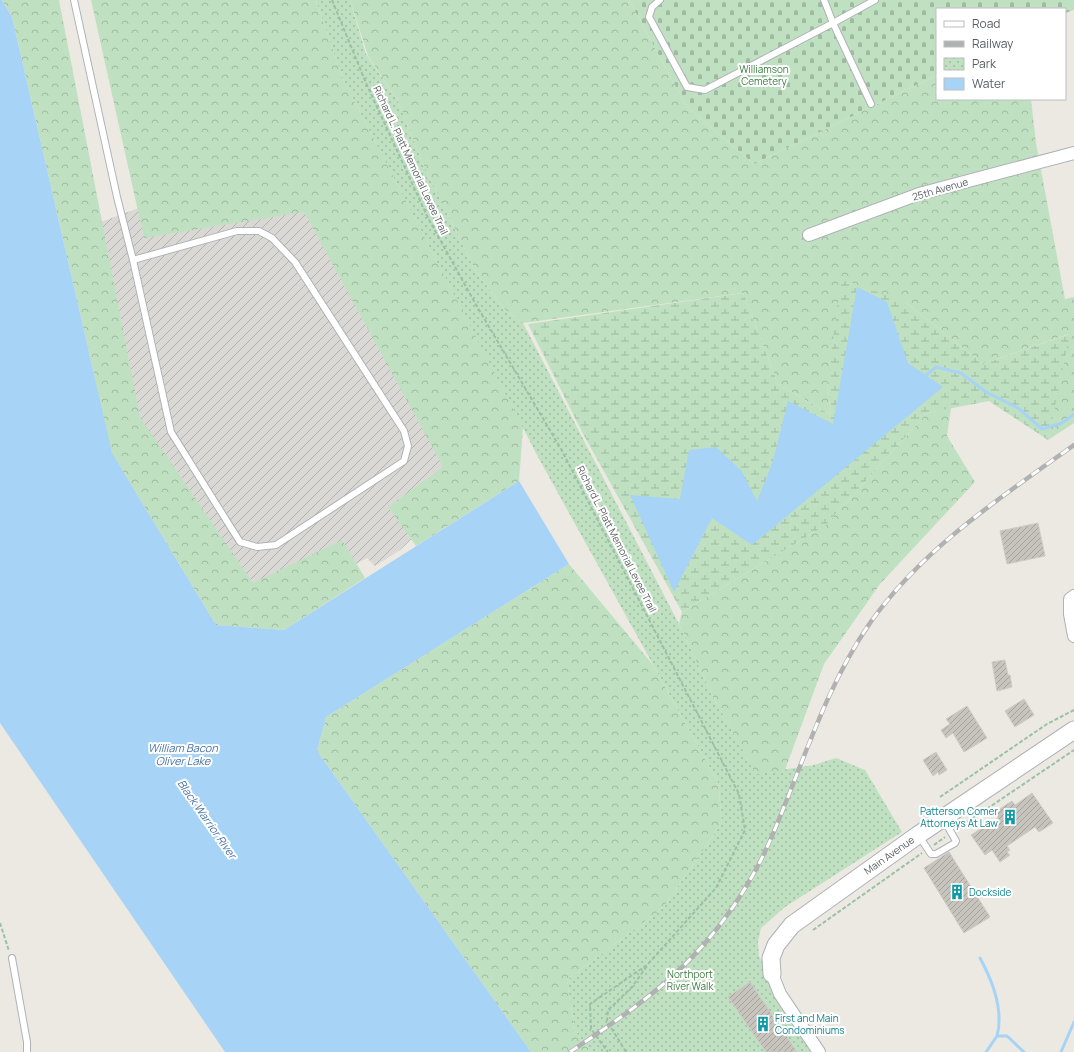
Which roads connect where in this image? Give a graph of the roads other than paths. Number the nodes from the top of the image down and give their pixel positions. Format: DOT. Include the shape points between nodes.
graph roads {
  1 [pos="74,0"];
  2 [pos="660,0"];
  3 [pos="824,0"];
  4 [pos="875,0"];
  5 [pos="833,23"];
  6 [pos="871,104"];
  7 [pos="1074,153"];
  8 [pos="809,235"];
  9 [pos="133,260"];
  10 [pos="1074,596"];
  11 [pos="1074,636"];
  12 [pos="1074,730"];
  13 [pos="943,818"];
  14 [pos="918,835"];
  15 [pos="12,958"];
  16 [pos="772,974"];
  17 [pos="27,1052"];
  18 [pos="819,1052"];
  1 -- 9 [label="lane"];
  2 -- 5 [label="lane" via="652,6 649,17 687,87 705,90"];
  3 -- 5 [label="lane"];
  4 -- 5 [label="lane"];
  5 -- 6 [label="lane"];
  7 -- 8 [label="street, 25th Avenue" via="920,194"];
  9 -- 9 [label="lane" via="171,432 240,542 257,547 276,545 404,462 408,446 404,431 295,262 272,238 259,231 237,231"];
  10 -- 11 [label="street" via="1070,599 1070,614"];
  12 -- 13 [label="main road, Main Avenue"];
  13 -- 14 [label="main road, Main Avenue"];
  13 -- 14 [label="lane" via="953,832 955,843 936,854 931,854"];
  14 -- 16 [label="main road, Main Avenue" via="792,925 776,945 771,958"];
  15 -- 17 [label="lane"];
  16 -- 18 [label="street" via="780,994"];
}
